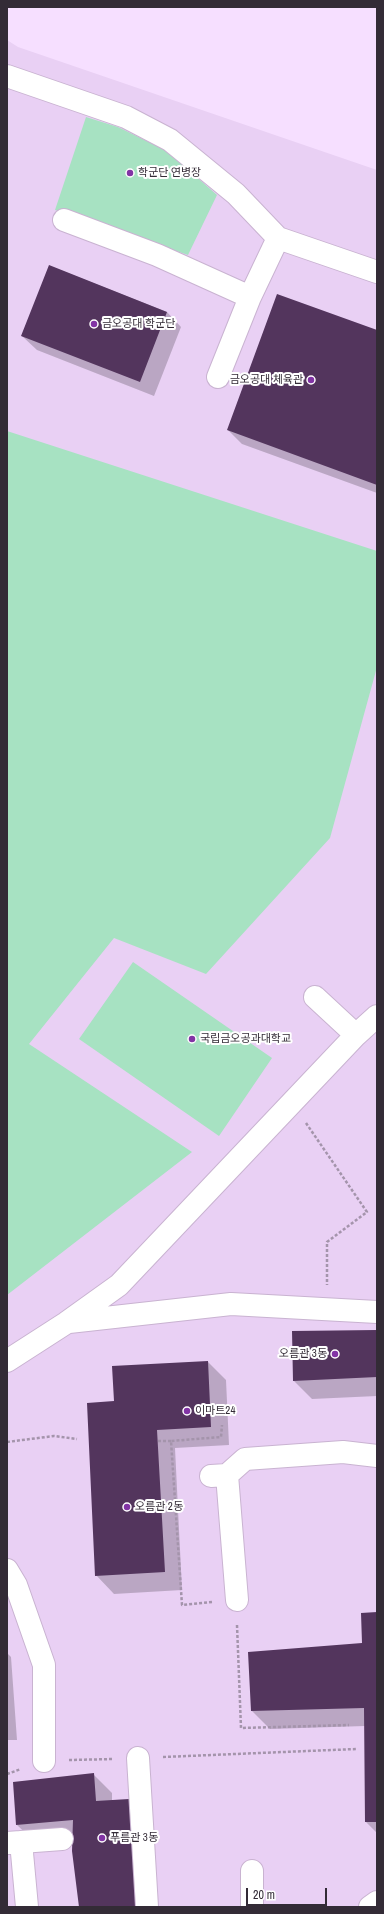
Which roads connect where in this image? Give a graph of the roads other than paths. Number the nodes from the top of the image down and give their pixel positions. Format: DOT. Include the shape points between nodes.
graph roads {
  1 [pos="7,76"];
  2 [pos="64,220"];
  3 [pos="278,238"];
  4 [pos="377,272"];
  5 [pos="250,297"];
  6 [pos="218,376"];
  7 [pos="315,997"];
  8 [pos="377,1016"];
  9 [pos="356,1035"];
  10 [pos="377,1312"];
  11 [pos="66,1323"];
  12 [pos="7,1361"];
  13 [pos="377,1456"];
  14 [pos="7,1570"];
  15 [pos="236,1600"];
  16 [pos="138,1758"];
  17 [pos="44,1760"];
  18 [pos="62,1839"];
  19 [pos="14,1843"];
  20 [pos="252,1871"];
  21 [pos="377,1902"];
  22 [pos="27,1907"];
  23 [pos="147,1907"];
  24 [pos="252,1907"];
  25 [pos="370,1907"];
  1 -- 3 [label="street" via="126,117 170,140 236,194"];
  2 -- 5 [label="street" via="157,255"];
  3 -- 4 [label="street"];
  3 -- 5 [label="street"];
  5 -- 6 [label="street"];
  7 -- 9 [label="street"];
  8 -- 9 [label="street"];
  9 -- 11 [label="street" via="119,1285"];
  10 -- 11 [label="street" via="231,1304"];
  11 -- 12 [label="street"];
  13 -- 15 [label="street" via="343,1452 245,1459 219,1475"];
  14 -- 17 [label="street" via="16,1585 44,1665"];
  16 -- 23 [label="street"];
  18 -- 19 [label="street"];
  19 -- 22 [label="street"];
  20 -- 24 [label="street"];
  21 -- 25 [label="street"];
}
